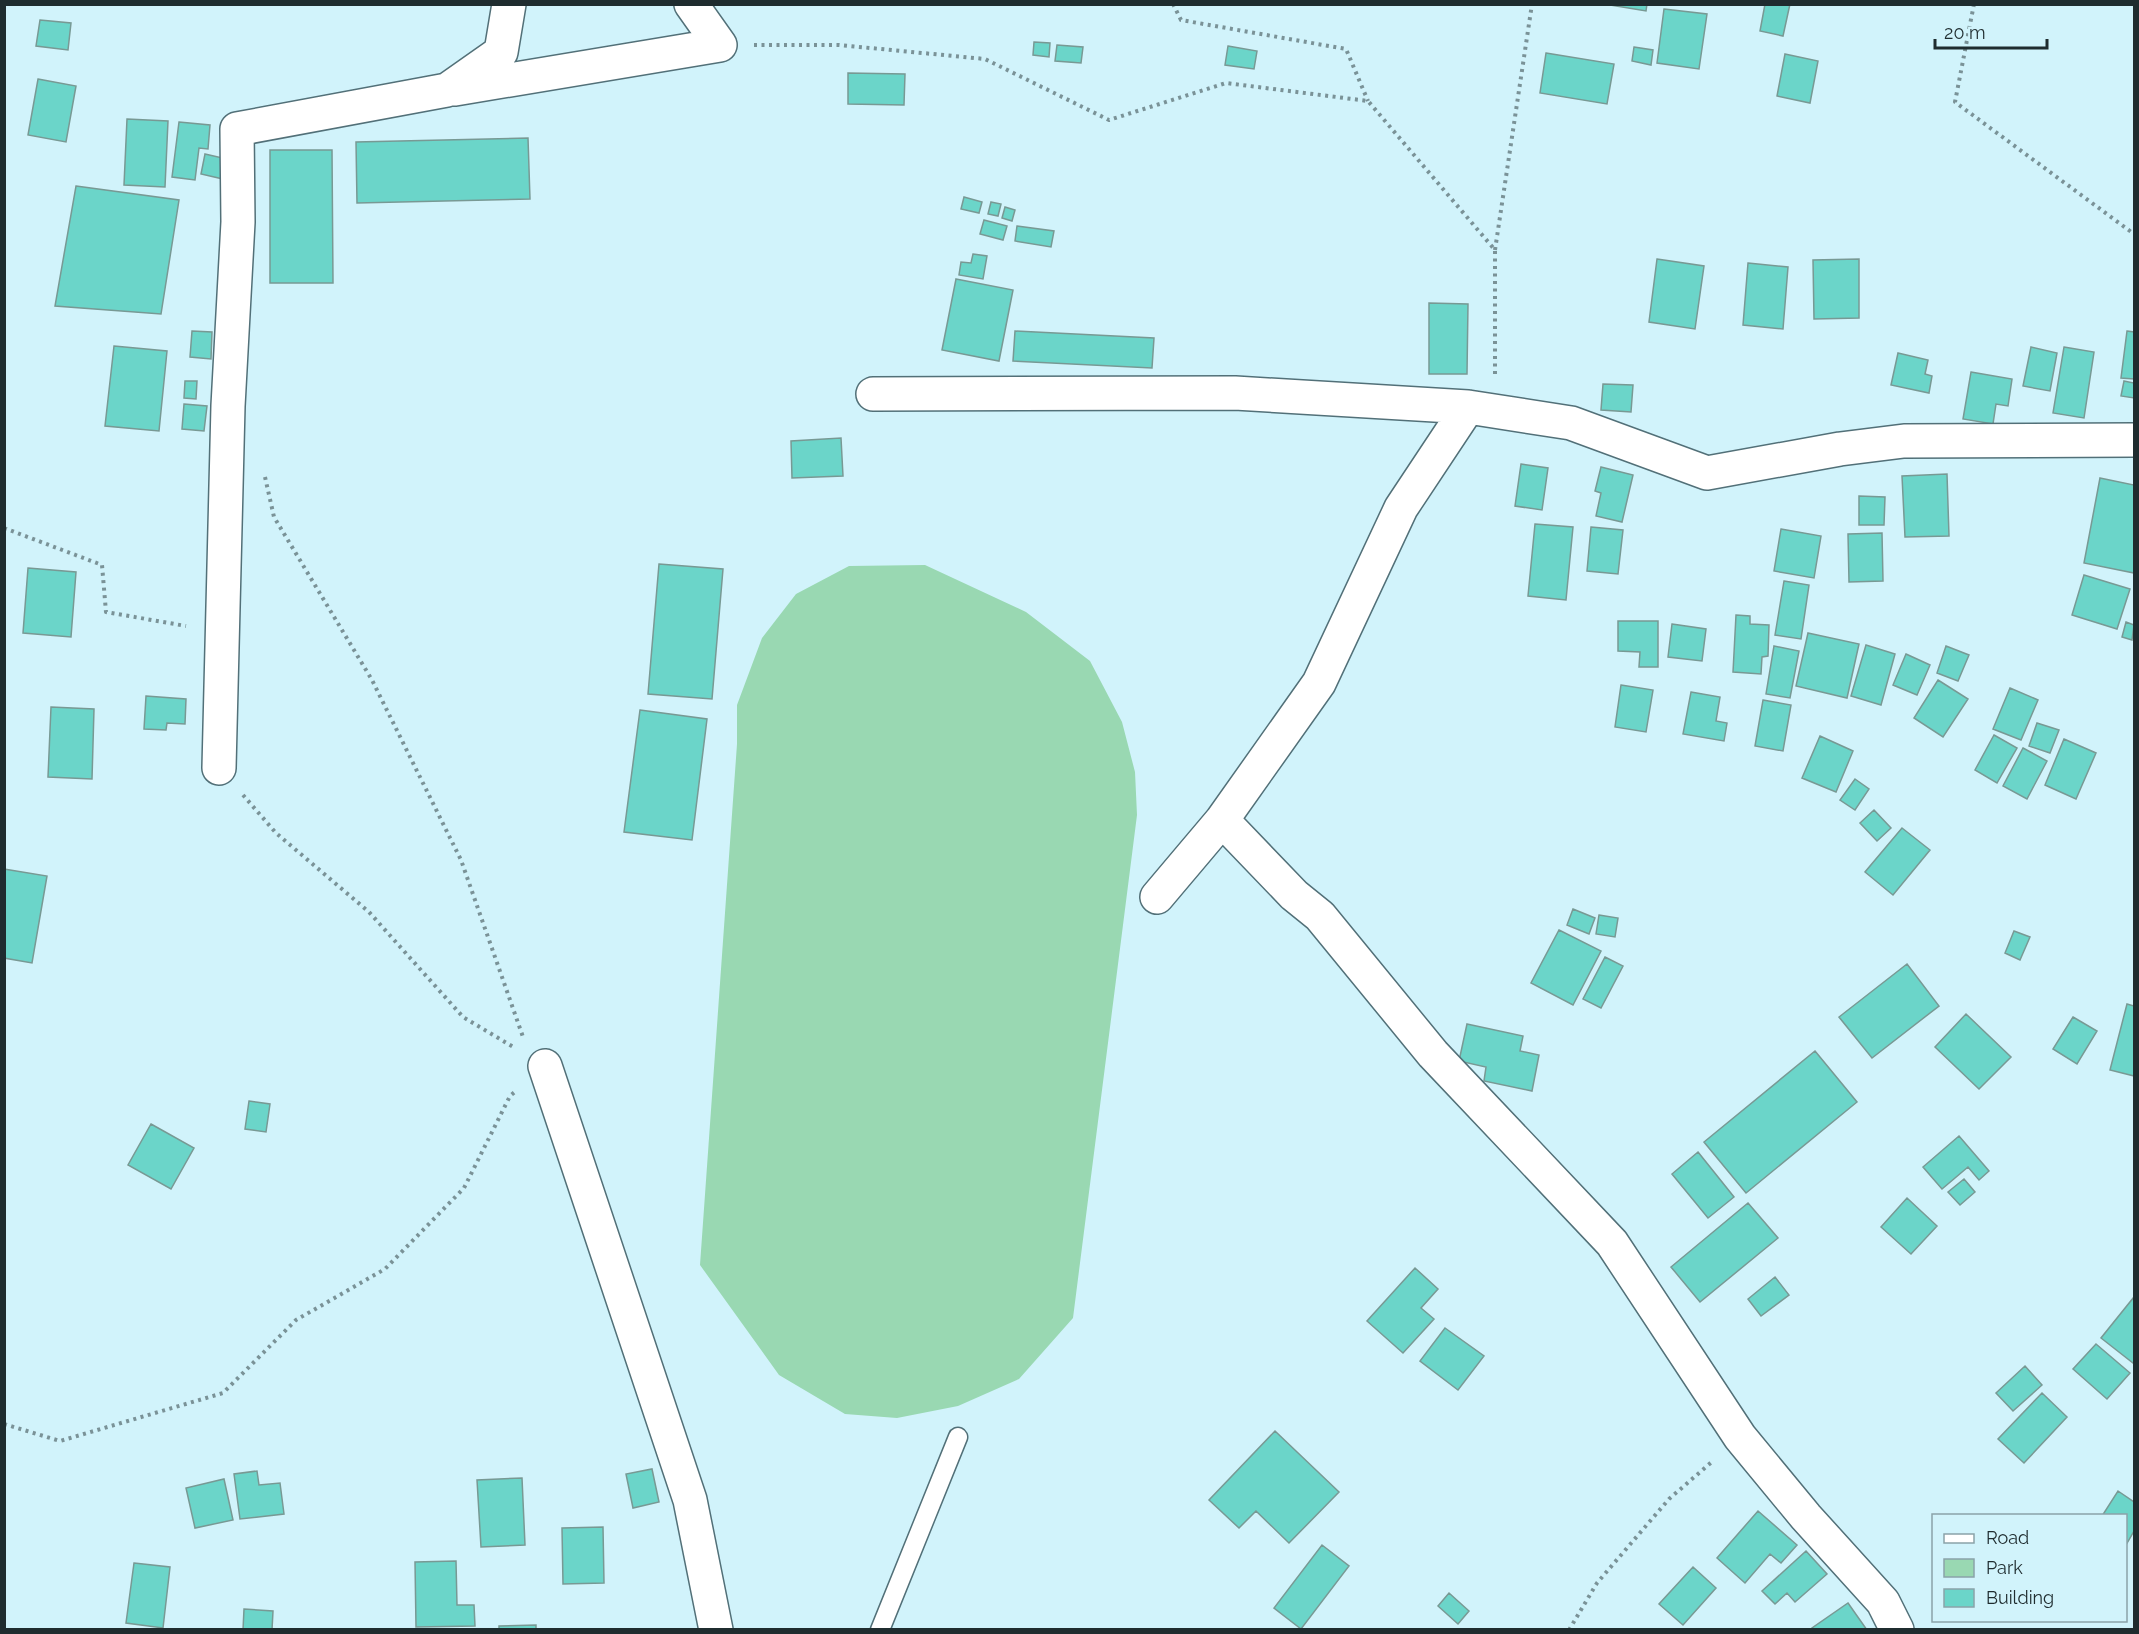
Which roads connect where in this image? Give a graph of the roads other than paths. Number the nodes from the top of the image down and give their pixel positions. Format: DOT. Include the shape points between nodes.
graph roads {
  1 [pos="509,4"];
  2 [pos="691,4"];
  3 [pos="447,90"];
  4 [pos="873,394"];
  5 [pos="1481,409"];
  6 [pos="2134,440"];
  7 [pos="219,768"];
  8 [pos="1222,820"];
  9 [pos="1157,897"];
  10 [pos="545,1066"];
  11 [pos="958,1437"];
  12 [pos="716,1629"];
  13 [pos="880,1629"];
  14 [pos="1897,1629"];
  1 -- 3 [label="street" via="501,52"];
  2 -- 3 [label="street" via="720,45"];
  3 -- 7 [label="street" via="237,129 238,222 228,406"];
  4 -- 5 [label="street" via="1234,393"];
  5 -- 6 [label="street" via="1570,423 1707,473 1904,441"];
  5 -- 8 [label="street" via="1401,508 1319,683"];
  8 -- 9 [label="street"];
  8 -- 14 [label="street" via="1294,896 1320,916 1433,1054 1612,1243 1740,1437 1883,1602"];
  10 -- 12 [label="street" via="690,1500"];
  11 -- 13 [label="lane"];
}
